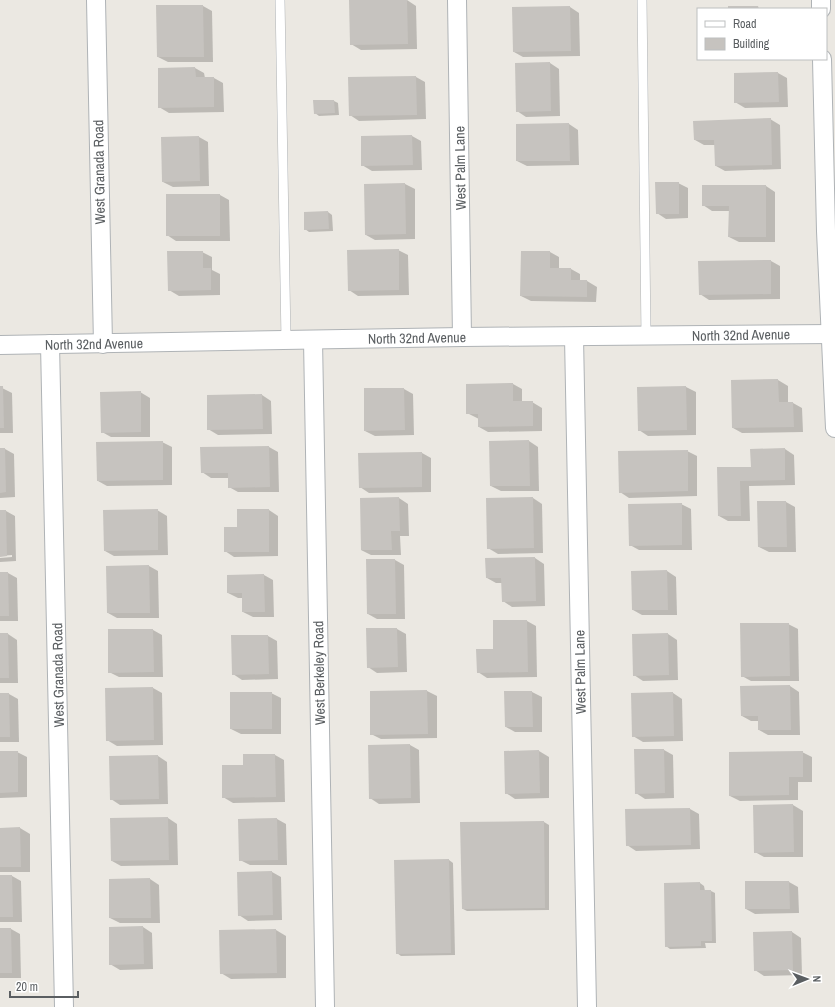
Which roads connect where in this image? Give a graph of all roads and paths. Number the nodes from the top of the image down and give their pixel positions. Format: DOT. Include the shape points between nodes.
graph roads {
  1 [pos="96,0"];
  2 [pos="280,0"];
  3 [pos="457,0"];
  4 [pos="642,0"];
  5 [pos="822,60"];
  6 [pos="833,334"];
  7 [pos="646,336"];
  8 [pos="462,337"];
  9 [pos="574,337"];
  10 [pos="286,340"];
  11 [pos="313,340"];
  12 [pos="50,344"];
  13 [pos="103,344"];
  14 [pos="0,345"];
  15 [pos="835,428"];
  16 [pos="64,1007"];
  17 [pos="325,1007"];
  18 [pos="587,1007"];
  1 -- 13 [label="street, West Granada Road"];
  2 -- 10 [label="lane"];
  3 -- 8 [label="street, West Palm Lane"];
  4 -- 7 [label="lane"];
  5 -- 6 [label="street"];
  6 -- 7 [label="street, North 32nd Avenue"];
  6 -- 15 [label="street"];
  7 -- 9 [label="street, North 32nd Avenue"];
  8 -- 9 [label="street, North 32nd Avenue"];
  8 -- 11 [label="street, North 32nd Avenue"];
  9 -- 18 [label="street, West Palm Lane"];
  10 -- 11 [label="street, North 32nd Avenue"];
  10 -- 13 [label="street, North 32nd Avenue"];
  11 -- 17 [label="street, West Berkeley Road"];
  12 -- 13 [label="street, North 32nd Avenue"];
  12 -- 14 [label="street, North 32nd Avenue"];
  12 -- 16 [label="street, West Granada Road"];
}
